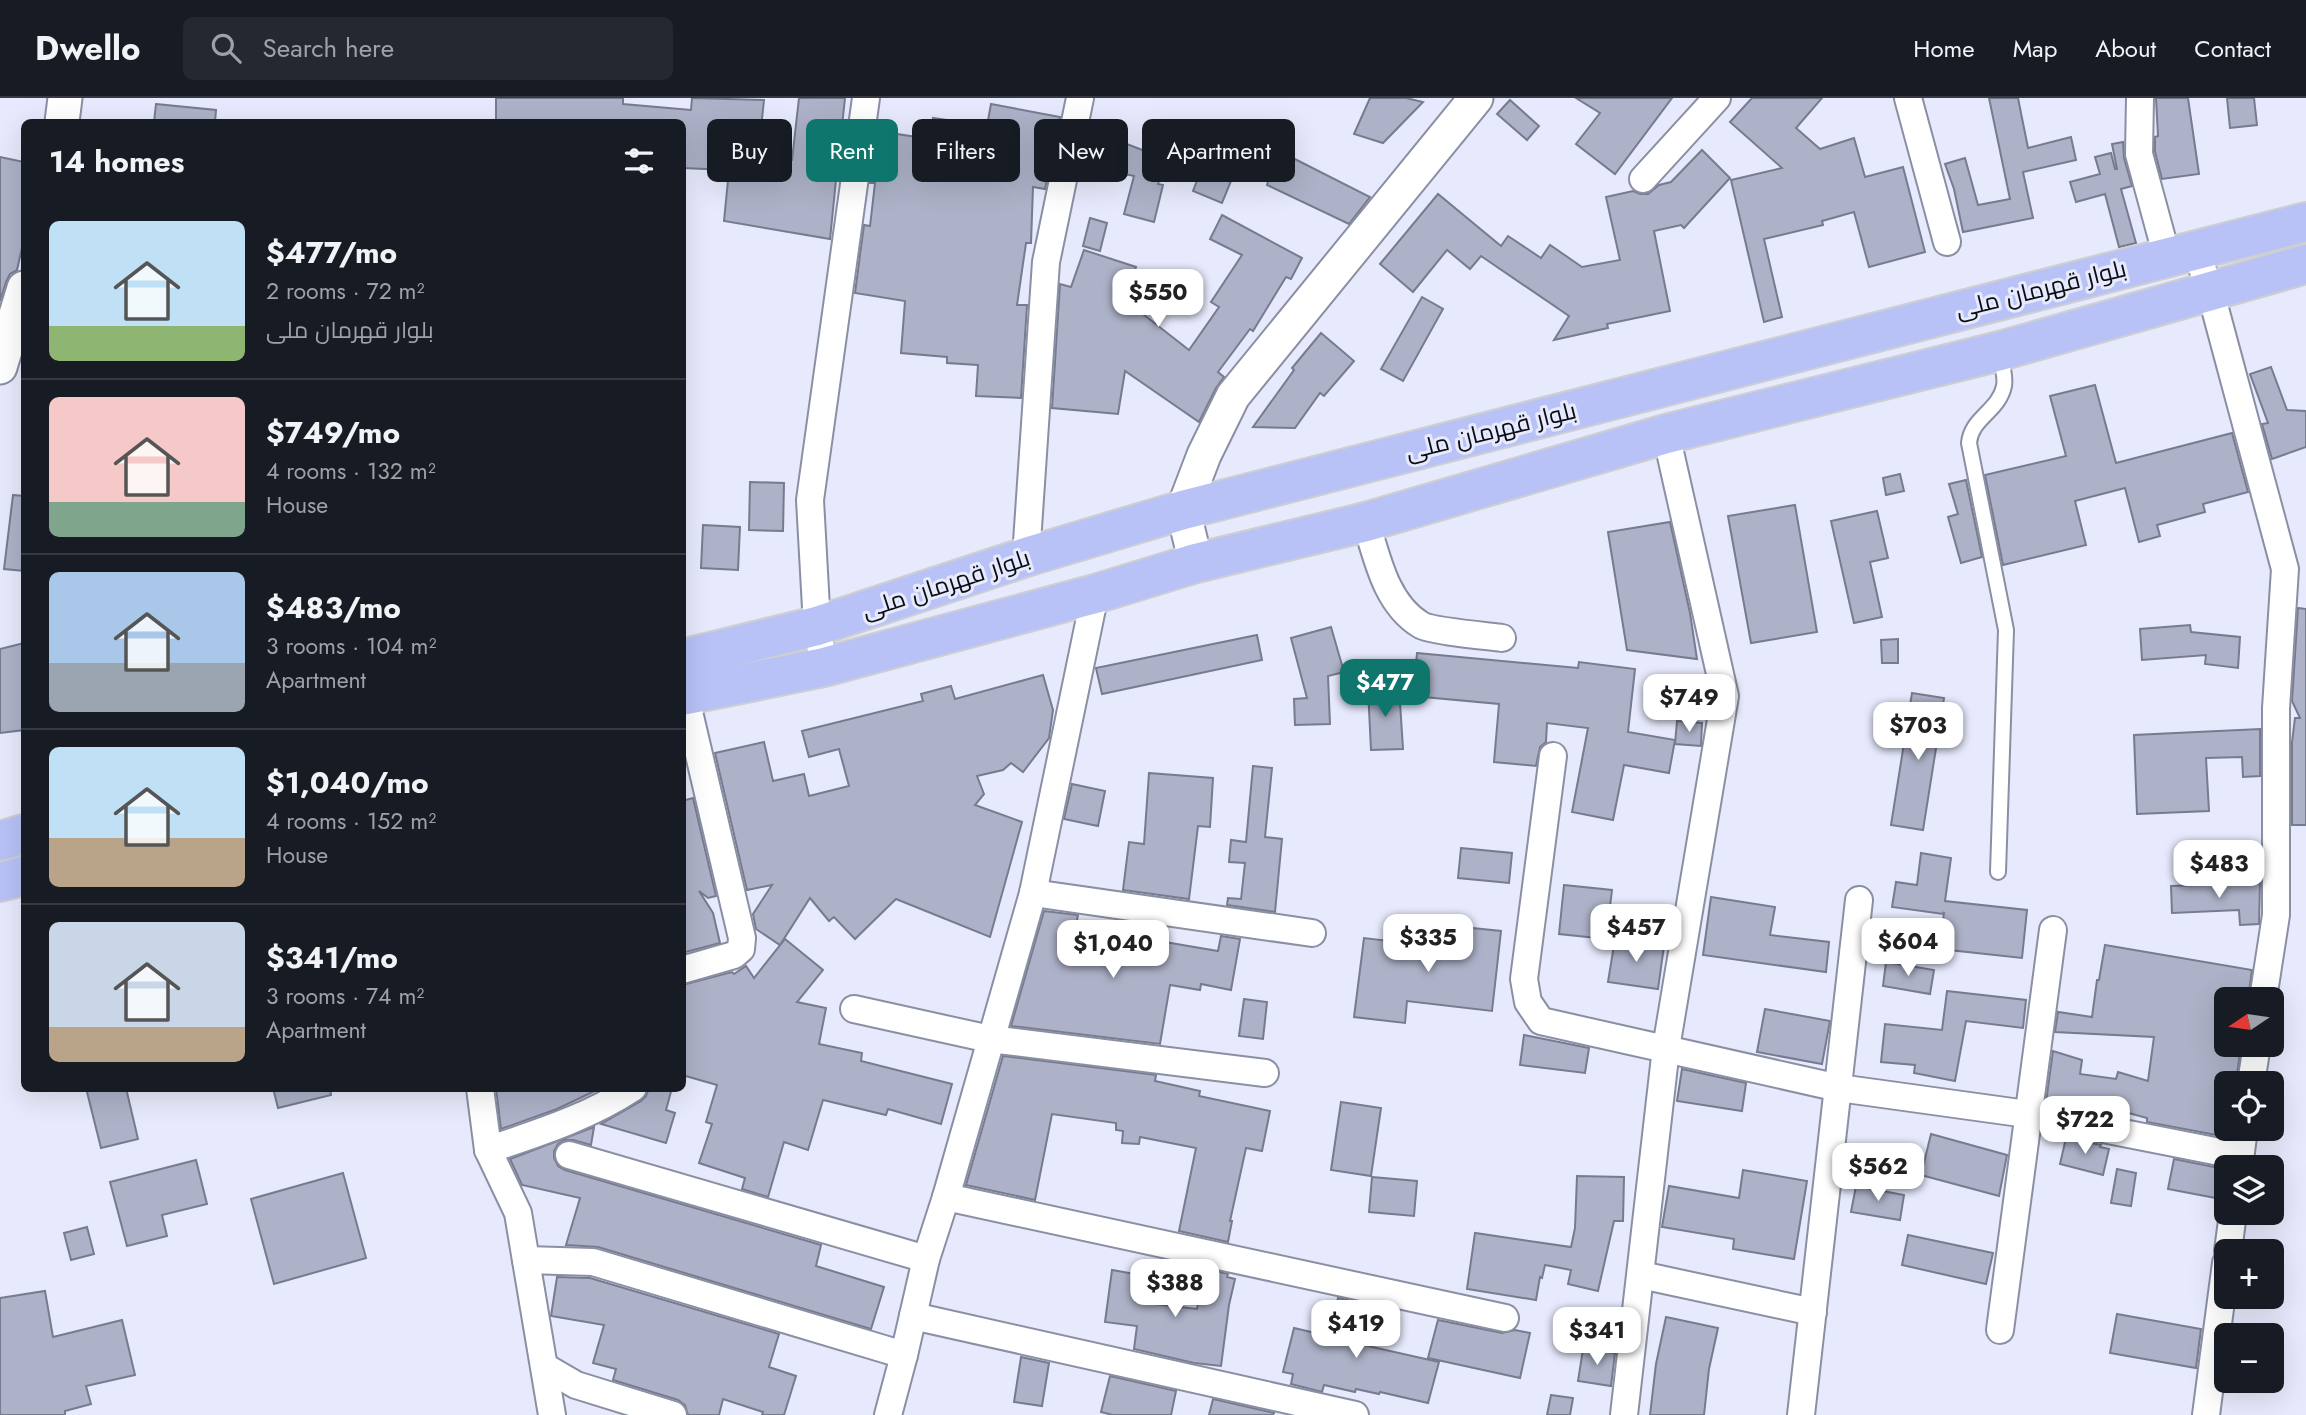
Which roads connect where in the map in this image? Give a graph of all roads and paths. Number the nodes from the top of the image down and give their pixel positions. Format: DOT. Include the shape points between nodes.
graph roads {
  1 [pos="65,98"];
  2 [pos="866,98"];
  3 [pos="1080,98"];
  4 [pos="1476,98"];
  5 [pos="1717,98"];
  6 [pos="1908,98"];
  7 [pos="2140,98"];
  8 [pos="62,119"];
  9 [pos="1643,179"];
  10 [pos="2306,222"];
  11 [pos="1947,242"];
  12 [pos="2181,254"];
  13 [pos="2306,264"];
  14 [pos="2210,290"];
  15 [pos="21,298"];
  16 [pos="2000,351"];
  17 [pos="0,367"];
  18 [pos="1666,434"];
  19 [pos="1184,510"];
  20 [pos="1366,522"];
  21 [pos="1026,557"];
  22 [pos="1196,563"];
  23 [pos="1095,594"];
  24 [pos="817,626"];
  25 [pos="1502,638"];
  26 [pos="824,667"];
  27 [pos="686,682"];
  28 [pos="686,683"];
  29 [pos="686,696"];
  30 [pos="1553,757"];
  31 [pos="21,835"];
  32 [pos="0,841"];
  33 [pos="1998,872"];
  34 [pos="21,877"];
  35 [pos="0,882"];
  36 [pos="1033,892"];
  37 [pos="1859,900"];
  38 [pos="2053,930"];
  39 [pos="1312,933"];
  40 [pos="686,969"];
  41 [pos="2265,987"];
  42 [pos="854,1009"];
  43 [pos="990,1039"];
  44 [pos="1666,1048"];
  45 [pos="1265,1073"];
  46 [pos="1839,1088"];
  47 [pos="481,1092"];
  48 [pos="627,1092"];
  49 [pos="2027,1114"];
  50 [pos="488,1150"];
  51 [pos="569,1155"];
  52 [pos="2214,1155"];
  53 [pos="946,1197"];
  54 [pos="926,1259"];
  55 [pos="526,1260"];
  56 [pos="1642,1275"];
  57 [pos="2220,1309"];
  58 [pos="1813,1312"];
  59 [pos="913,1315"];
  60 [pos="1505,1318"];
  61 [pos="2000,1330"];
  62 [pos="905,1355"];
  63 [pos="545,1367"];
  64 [pos="552,1415"];
  65 [pos="673,1415"];
  66 [pos="888,1415"];
  67 [pos="1355,1415"];
  68 [pos="1623,1415"];
  69 [pos="1801,1415"];
  70 [pos="2206,1415"];
  1 -- 8 [label="street"];
  2 -- 24 [label="street" via="810,500"];
  3 -- 21 [label="street" via="1046,262"];
  4 -- 19 [label="street" via="1233,396"];
  5 -- 9 [label="street"];
  6 -- 11 [label="street"];
  7 -- 12 [label="street" via="2139,153"];
  10 -- 12 [label="highway, بلوار قهرمان ملی"];
  12 -- 14 [label="street"];
  12 -- 19 [label="highway, بلوار قهرمان ملی"];
  13 -- 14 [label="highway, بلوار قهرمان ملی"];
  14 -- 16 [label="highway, بلوار قهرمان ملی"];
  14 -- 41 [label="street" via="2285,569 2276,708 2276,915"];
  15 -- 17 [label="street"];
  16 -- 18 [label="highway, بلوار قهرمان ملی"];
  16 -- 33 [label="lane" via="2004,385 1996,404 1970,433 1969,443 2006,630"];
  18 -- 20 [label="highway, بلوار قهرمان ملی"];
  18 -- 44 [label="street" via="1725,696"];
  19 -- 21 [label="highway, بلوار قهرمان ملی"];
  19 -- 22 [label="street"];
  20 -- 22 [label="highway, بلوار قهرمان ملی"];
  20 -- 25 [label="street" via="1385,583 1423,626"];
  21 -- 24 [label="highway, بلوار قهرمان ملی"];
  22 -- 23 [label="highway, بلوار قهرمان ملی"];
  23 -- 26 [label="highway, بلوار قهرمان ملی"];
  23 -- 36 [label="street"];
  24 -- 26 [label="street"];
  24 -- 27 [label="highway, بلوار قهرمان ملی"];
  26 -- 28 [label="highway, بلوار قهرمان ملی"];
  29 -- 40 [label="street" via="742,937 741,949 734,955"];
  30 -- 44 [label="street" via="1524,979 1528,1002 1541,1021"];
  31 -- 32 [label="highway"];
  34 -- 35 [label="highway"];
  36 -- 39 [label="street"];
  36 -- 43 [label="street"];
  37 -- 46 [label="street"];
  38 -- 49 [label="street"];
  42 -- 43 [label="street"];
  43 -- 45 [label="street"];
  43 -- 53 [label="street"];
  44 -- 46 [label="street"];
  44 -- 56 [label="street"];
  46 -- 49 [label="street"];
  46 -- 58 [label="street"];
  47 -- 50 [label="street"];
  48 -- 50 [label="street" via="555,1127"];
  49 -- 52 [label="street"];
  49 -- 61 [label="street"];
  50 -- 55 [label="street" via="518,1213"];
  51 -- 54 [label="street"];
  53 -- 54 [label="street"];
  53 -- 60 [label="street"];
  54 -- 59 [label="street"];
  55 -- 62 [label="street" via="593,1262"];
  55 -- 63 [label="street"];
  56 -- 58 [label="street"];
  56 -- 68 [label="street"];
  57 -- 70 [label="street"];
  58 -- 69 [label="street"];
  59 -- 62 [label="street"];
  59 -- 67 [label="street"];
  62 -- 66 [label="street"];
  63 -- 64 [label="street"];
  63 -- 65 [label="street" via="576,1385"];
}
